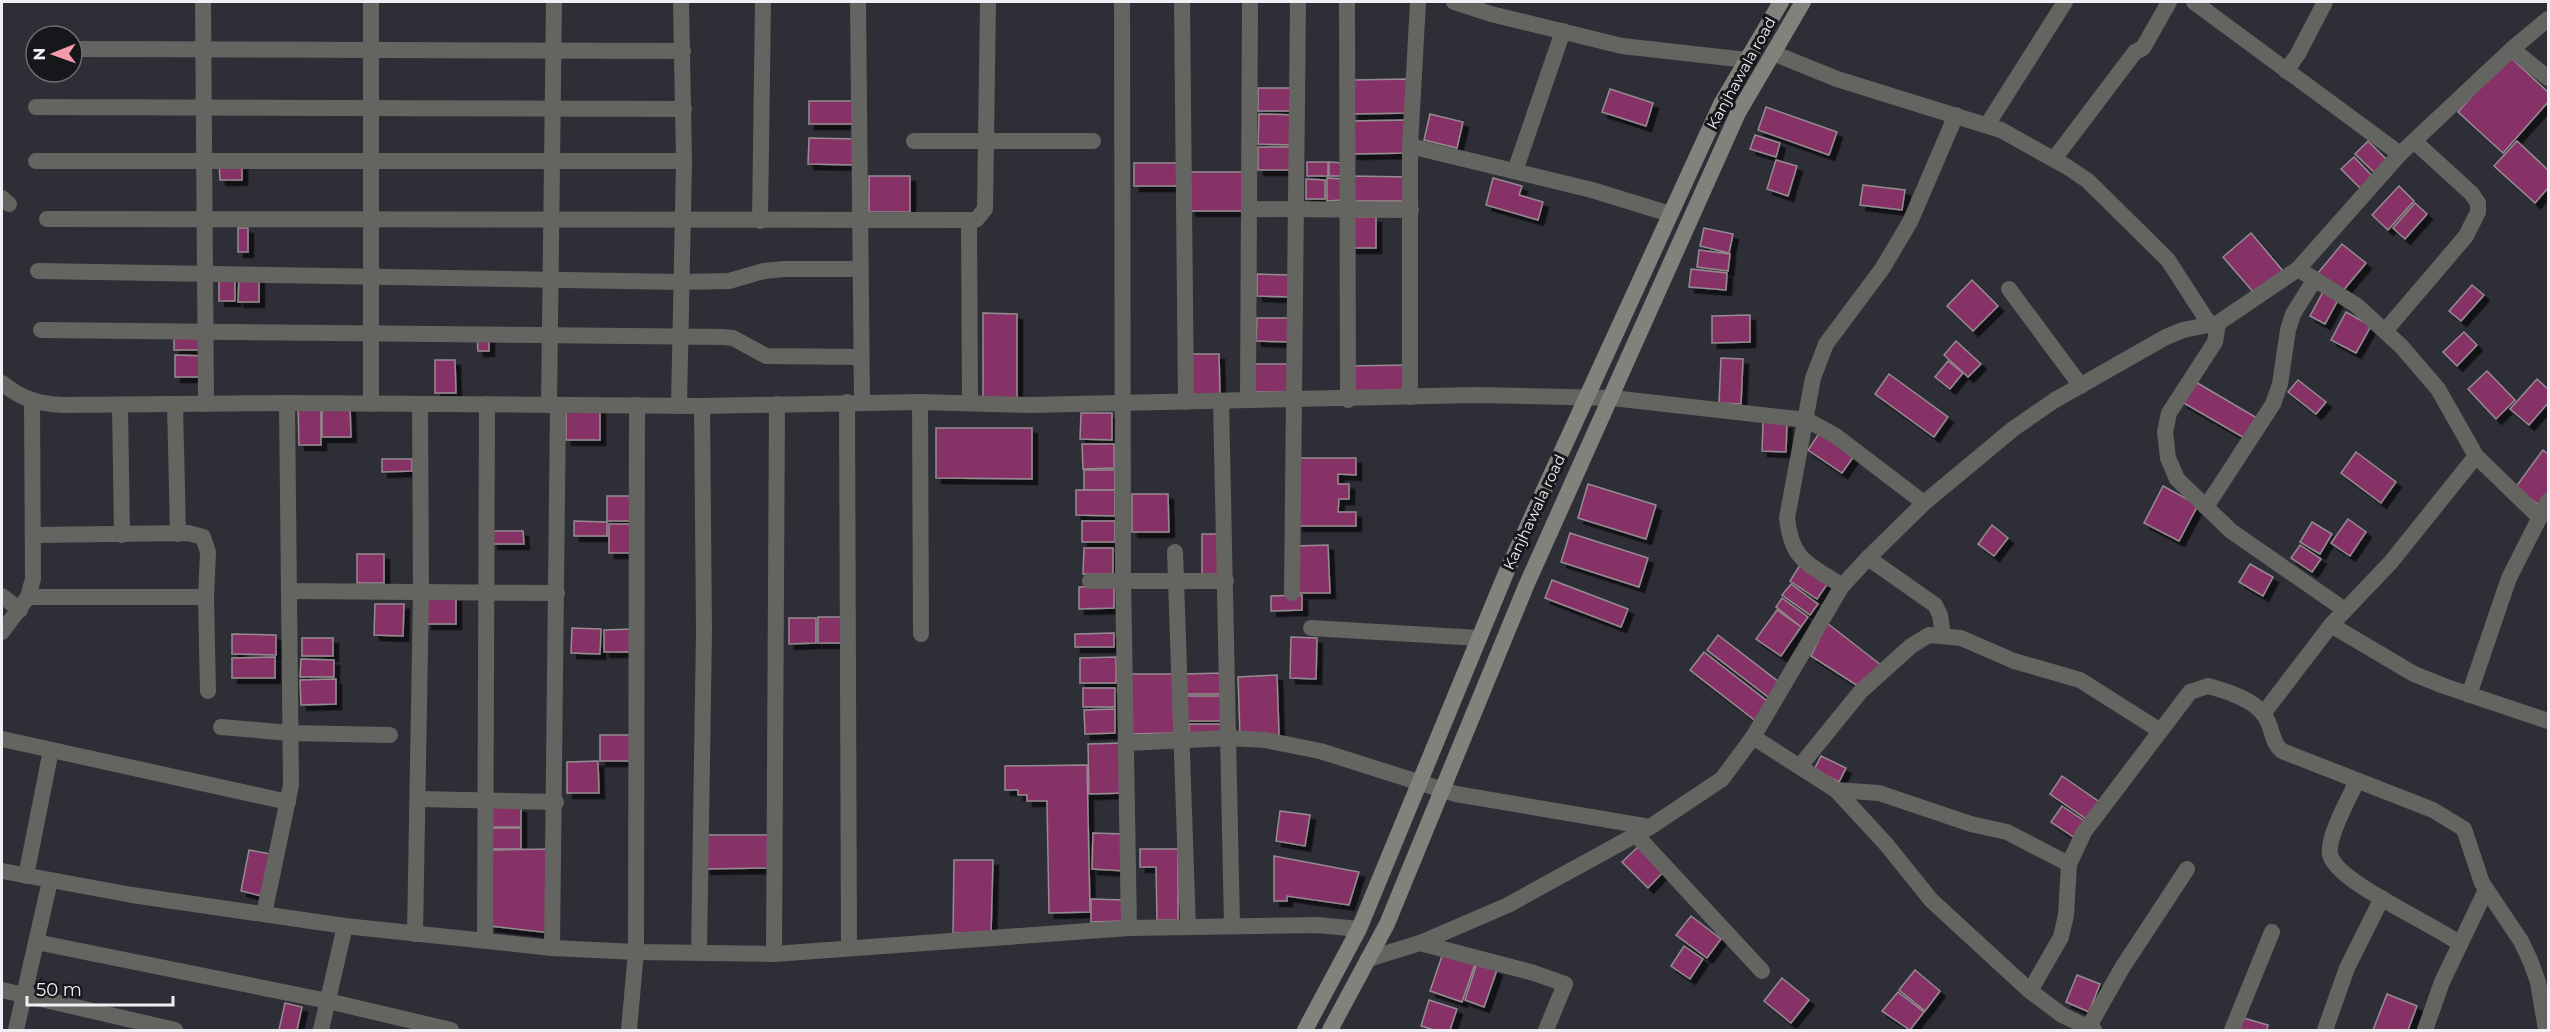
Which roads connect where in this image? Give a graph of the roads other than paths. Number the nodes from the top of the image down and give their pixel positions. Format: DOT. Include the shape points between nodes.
graph roads {
  1 [pos="203,2"];
  2 [pos="371,2"];
  3 [pos="554,2"];
  4 [pos="681,2"];
  5 [pos="763,2"];
  6 [pos="858,2"];
  7 [pos="988,2"];
  8 [pos="1122,2"];
  9 [pos="1182,2"];
  10 [pos="1250,2"];
  11 [pos="1298,2"];
  12 [pos="1347,2"];
  13 [pos="1418,2"];
  14 [pos="1454,2"];
  15 [pos="1803,2"];
  16 [pos="2065,2"];
  17 [pos="2169,2"];
  18 [pos="2194,2"];
  19 [pos="2325,2"];
  20 [pos="1777,4"];
  21 [pos="1792,20"];
  22 [pos="2548,20"];
  23 [pos="1563,31"];
  24 [pos="84,49"];
  25 [pos="2512,49"];
  26 [pos="683,51"];
  27 [pos="204,52"];
  28 [pos="371,52"];
  29 [pos="554,52"];
  30 [pos="1773,53"];
  31 [pos="1747,60"];
  32 [pos="2286,70"];
  33 [pos="2548,78"];
  34 [pos="36,107"];
  35 [pos="204,107"];
  36 [pos="371,107"];
  37 [pos="553,108"];
  38 [pos="684,109"];
  39 [pos="1956,115"];
  40 [pos="1987,125"];
  41 [pos="987,140"];
  42 [pos="914,141"];
  43 [pos="1093,141"];
  44 [pos="2414,141"];
  45 [pos="1410,146"];
  46 [pos="2400,154"];
  47 [pos="2054,159"];
  48 [pos="36,161"];
  49 [pos="204,161"];
  50 [pos="371,161"];
  51 [pos="552,161"];
  52 [pos="684,161"];
  53 [pos="1515,171"];
  54 [pos="1250,209"];
  55 [pos="1348,210"];
  56 [pos="1411,210"];
  57 [pos="1298,211"];
  58 [pos="1670,214"];
  59 [pos="47,219"];
  60 [pos="205,219"];
  61 [pos="859,219"];
  62 [pos="369,220"];
  63 [pos="682,220"];
  64 [pos="552,221"];
  65 [pos="760,221"];
  66 [pos="969,221"];
  67 [pos="860,269"];
  68 [pos="2298,269"];
  69 [pos="38,271"];
  70 [pos="205,274"];
  71 [pos="370,277"];
  72 [pos="2315,279"];
  73 [pos="551,280"];
  74 [pos="680,282"];
  75 [pos="2009,290"];
  76 [pos="2214,324"];
  77 [pos="41,330"];
  78 [pos="2385,330"];
  79 [pos="206,332"];
  80 [pos="370,334"];
  81 [pos="550,336"];
  82 [pos="679,338"];
  83 [pos="861,357"];
  84 [pos="2,383"];
  85 [pos="2081,386"];
  86 [pos="1410,396"];
  87 [pos="1587,397"];
  88 [pos="1248,398"];
  89 [pos="1612,398"];
  90 [pos="1293,399"];
  91 [pos="1348,400"];
  92 [pos="32,401"];
  93 [pos="1221,401"];
  94 [pos="854,402"];
  95 [pos="920,402"];
  96 [pos="1186,402"];
  97 [pos="287,403"];
  98 [pos="970,403"];
  99 [pos="175,404"];
  100 [pos="206,404"];
  101 [pos="371,404"];
  102 [pos="420,404"];
  103 [pos="487,404"];
  104 [pos="777,404"];
  105 [pos="120,405"];
  106 [pos="553,405"];
  107 [pos="637,405"];
  108 [pos="1123,405"];
  109 [pos="679,406"];
  110 [pos="702,406"];
  111 [pos="1807,420"];
  112 [pos="2476,456"];
  113 [pos="2548,501"];
  114 [pos="1924,503"];
  115 [pos="2206,507"];
  116 [pos="2539,517"];
  117 [pos="178,534"];
  118 [pos="34,535"];
  119 [pos="122,535"];
  120 [pos="1175,552"];
  121 [pos="1868,558"];
  122 [pos="1090,580"];
  123 [pos="1123,580"];
  124 [pos="1175,581"];
  125 [pos="1226,581"];
  126 [pos="1842,586"];
  127 [pos="289,591"];
  128 [pos="421,592"];
  129 [pos="486,592"];
  130 [pos="557,593"];
  131 [pos="1292,593"];
  132 [pos="2,596"];
  133 [pos="206,597"];
  134 [pos="24,603"];
  135 [pos="2345,610"];
  136 [pos="2331,625"];
  137 [pos="1311,628"];
  138 [pos="2,632"];
  139 [pos="921,634"];
  140 [pos="1943,634"];
  141 [pos="1479,638"];
  142 [pos="208,692"];
  143 [pos="2469,695"];
  144 [pos="2263,714"];
  145 [pos="2548,721"];
  146 [pos="221,727"];
  147 [pos="2159,730"];
  148 [pos="290,733"];
  149 [pos="390,735"];
  150 [pos="1753,737"];
  151 [pos="1228,738"];
  152 [pos="2,739"];
  153 [pos="1180,741"];
  154 [pos="1127,743"];
  155 [pos="51,750"];
  156 [pos="1800,766"];
  157 [pos="2357,781"];
  158 [pos="1421,782"];
  159 [pos="1443,789"];
  160 [pos="1836,790"];
  161 [pos="419,799"];
  162 [pos="288,802"];
  163 [pos="485,802"];
  164 [pos="556,802"];
  165 [pos="1643,831"];
  166 [pos="2068,864"];
  167 [pos="2187,869"];
  168 [pos="2,871"];
  169 [pos="26,876"];
  170 [pos="50,881"];
  171 [pos="2486,890"];
  172 [pos="2382,898"];
  173 [pos="264,914"];
  174 [pos="345,926"];
  175 [pos="1232,926"];
  176 [pos="1188,927"];
  177 [pos="1130,928"];
  178 [pos="1359,929"];
  179 [pos="2272,932"];
  180 [pos="415,934"];
  181 [pos="485,941"];
  182 [pos="36,942"];
  183 [pos="1420,943"];
  184 [pos="2460,944"];
  185 [pos="552,948"];
  186 [pos="849,948"];
  187 [pos="636,952"];
  188 [pos="699,953"];
  189 [pos="774,954"];
  190 [pos="1368,959"];
  191 [pos="1762,971"];
  192 [pos="2,990"];
  193 [pos="2030,991"];
  194 [pos="24,995"];
  195 [pos="328,1001"];
  196 [pos="2091,1029"];
  197 [pos="16,1030"];
  198 [pos="175,1030"];
  199 [pos="321,1030"];
  200 [pos="451,1030"];
  201 [pos="629,1030"];
  202 [pos="1305,1030"];
  203 [pos="1330,1030"];
  204 [pos="1546,1030"];
  205 [pos="2232,1030"];
  206 [pos="2325,1030"];
  207 [pos="2425,1030"];
  208 [pos="2546,1030"];
  1 -- 27 [label="street"];
  2 -- 28 [label="street"];
  3 -- 29 [label="street"];
  4 -- 26 [label="street"];
  5 -- 65 [label="street"];
  6 -- 61 [label="street"];
  7 -- 41 [label="street"];
  8 -- 108 [label="street"];
  9 -- 96 [label="street"];
  10 -- 54 [label="street"];
  11 -- 57 [label="street"];
  12 -- 55 [label="street"];
  13 -- 45 [label="street"];
  14 -- 23 [label="street"];
  15 -- 21 [label="main road, Kanjhawala road"];
  16 -- 40 [label="street"];
  17 -- 47 [label="street" via="2143,48 2135,52"];
  18 -- 32 [label="street"];
  19 -- 32 [label="street"];
  20 -- 21 [label="street"];
  20 -- 31 [label="main road, Kanjhawala road"];
  21 -- 30 [label="main road, Kanjhawala road"];
  22 -- 25 [label="street"];
  23 -- 31 [label="street" via="1622,46"];
  23 -- 53 [label="street"];
  24 -- 27 [label="street"];
  25 -- 33 [label="street"];
  25 -- 44 [label="street"];
  26 -- 29 [label="street"];
  26 -- 38 [label="street"];
  27 -- 28 [label="street"];
  27 -- 35 [label="street"];
  28 -- 29 [label="street"];
  28 -- 36 [label="street"];
  29 -- 37 [label="street"];
  30 -- 39 [label="street" via="1837,80"];
  30 -- 89 [label="main road, Kanjhawala road" via="1738,113"];
  31 -- 58 [label="main road, Kanjhawala road" via="1721,104"];
  32 -- 46 [label="street"];
  34 -- 35 [label="street"];
  35 -- 36 [label="street"];
  35 -- 49 [label="street"];
  36 -- 37 [label="street"];
  36 -- 50 [label="street"];
  37 -- 38 [label="street"];
  37 -- 51 [label="street"];
  38 -- 52 [label="street"];
  39 -- 40 [label="street"];
  39 -- 111 [label="street" via="1910,222 1882,269 1827,344 1813,378"];
  40 -- 47 [label="street"];
  41 -- 42 [label="street"];
  41 -- 43 [label="street"];
  41 -- 66 [label="street" via="985,209 982,216"];
  44 -- 46 [label="street"];
  44 -- 78 [label="street" via="2472,194 2478,212 2466,236"];
  45 -- 53 [label="street"];
  45 -- 56 [label="street"];
  46 -- 68 [label="street"];
  47 -- 76 [label="street" via="2088,181 2168,260"];
  48 -- 49 [label="street"];
  49 -- 50 [label="street"];
  49 -- 60 [label="street"];
  50 -- 51 [label="street"];
  50 -- 62 [label="street"];
  51 -- 52 [label="street"];
  51 -- 64 [label="street"];
  52 -- 63 [label="street"];
  53 -- 58 [label="street"];
  54 -- 57 [label="street"];
  54 -- 88 [label="street"];
  55 -- 56 [label="street"];
  55 -- 57 [label="street"];
  55 -- 91 [label="street"];
  56 -- 86 [label="street"];
  57 -- 90 [label="street"];
  58 -- 87 [label="main road, Kanjhawala road"];
  59 -- 60 [label="street"];
  60 -- 62 [label="street"];
  60 -- 70 [label="street"];
  61 -- 65 [label="street"];
  61 -- 66 [label="street"];
  61 -- 67 [label="street"];
  62 -- 64 [label="street"];
  62 -- 71 [label="street"];
  63 -- 64 [label="street"];
  63 -- 65 [label="street"];
  63 -- 74 [label="street"];
  64 -- 73 [label="street"];
  66 -- 98 [label="street"];
  67 -- 74 [label="street" via="784,269 729,281"];
  67 -- 83 [label="street"];
  68 -- 72 [label="street"];
  68 -- 76 [label="street"];
  69 -- 70 [label="street"];
  70 -- 71 [label="street"];
  70 -- 79 [label="street"];
  71 -- 73 [label="street"];
  71 -- 80 [label="street"];
  72 -- 78 [label="street" via="2356,305"];
  72 -- 115 [label="street" via="2288,330 2280,384 2272,404"];
  73 -- 74 [label="street"];
  73 -- 81 [label="street"];
  74 -- 82 [label="street"];
  75 -- 85 [label="street"];
  76 -- 85 [label="street" via="2166,337"];
  76 -- 115 [label="street" via="2215,342 2169,413 2165,432 2168,458 2177,479"];
  77 -- 79 [label="street"];
  78 -- 112 [label="street" via="2438,389"];
  79 -- 80 [label="street"];
  79 -- 100 [label="street"];
  80 -- 81 [label="street"];
  80 -- 101 [label="street"];
  81 -- 82 [label="street"];
  81 -- 106 [label="street"];
  82 -- 83 [label="street" via="733,338 766,356"];
  82 -- 109 [label="street"];
  83 -- 94 [label="street"];
  84 -- 92 [label="street"];
  85 -- 114 [label="street" via="2013,429"];
  86 -- 87 [label="street"];
  86 -- 91 [label="street"];
  87 -- 89 [label="street"];
  87 -- 141 [label="main road, Kanjhawala road"];
  88 -- 90 [label="street"];
  88 -- 93 [label="street"];
  89 -- 111 [label="street"];
  89 -- 159 [label="main road, Kanjhawala road" via="1526,586"];
  90 -- 91 [label="street"];
  90 -- 131 [label="street"];
  92 -- 105 [label="street" via="52,405"];
  92 -- 118 [label="street"];
  93 -- 96 [label="street"];
  93 -- 125 [label="street"];
  94 -- 95 [label="street"];
  94 -- 104 [label="street"];
  94 -- 186 [label="street"];
  95 -- 98 [label="street"];
  95 -- 139 [label="street"];
  96 -- 108 [label="street"];
  97 -- 100 [label="street"];
  97 -- 101 [label="street"];
  97 -- 127 [label="street"];
  98 -- 108 [label="street"];
  99 -- 100 [label="street"];
  99 -- 105 [label="street"];
  99 -- 117 [label="street"];
  101 -- 102 [label="street"];
  102 -- 103 [label="street"];
  102 -- 128 [label="street"];
  103 -- 106 [label="street"];
  103 -- 129 [label="street"];
  104 -- 110 [label="street"];
  104 -- 189 [label="street"];
  105 -- 119 [label="street"];
  106 -- 107 [label="street"];
  106 -- 130 [label="street"];
  107 -- 109 [label="street"];
  107 -- 187 [label="street"];
  108 -- 123 [label="street"];
  109 -- 110 [label="street"];
  110 -- 188 [label="street" via="704,632"];
  111 -- 114 [label="street" via="1836,436"];
  111 -- 126 [label="street" via="1787,518 1790,542 1799,557"];
  112 -- 116 [label="street"];
  112 -- 135 [label="street" via="2391,562"];
  113 -- 116 [label="street"];
  114 -- 121 [label="street"];
  115 -- 135 [label="street" via="2231,531"];
  116 -- 143 [label="street" via="2509,578"];
  117 -- 119 [label="street"];
  117 -- 133 [label="street" via="196,535 206,542"];
  118 -- 119 [label="street"];
  118 -- 134 [label="street" via="33,579"];
  120 -- 124 [label="street"];
  121 -- 126 [label="street"];
  121 -- 140 [label="street" via="1935,605"];
  122 -- 123 [label="street"];
  123 -- 124 [label="street"];
  123 -- 154 [label="street"];
  124 -- 125 [label="street"];
  124 -- 153 [label="street"];
  125 -- 151 [label="street"];
  126 -- 150 [label="street"];
  127 -- 128 [label="street"];
  127 -- 148 [label="street"];
  128 -- 129 [label="street"];
  128 -- 161 [label="street"];
  129 -- 130 [label="street"];
  129 -- 163 [label="street"];
  130 -- 164 [label="street"];
  132 -- 134 [label="street"];
  133 -- 134 [label="street"];
  133 -- 142 [label="street"];
  134 -- 138 [label="street"];
  135 -- 136 [label="street"];
  136 -- 143 [label="street" via="2414,674"];
  136 -- 144 [label="street"];
  137 -- 141 [label="street"];
  140 -- 147 [label="street" via="2080,680"];
  140 -- 156 [label="street" via="1929,635 1880,672 1838,716"];
  141 -- 158 [label="main road, Kanjhawala road"];
  143 -- 145 [label="street"];
  144 -- 147 [label="street" via="2219,689 2200,687 2190,692"];
  144 -- 157 [label="street" via="2276,745 2283,751"];
  146 -- 148 [label="street"];
  147 -- 166 [label="street" via="2084,832"];
  148 -- 149 [label="street"];
  148 -- 162 [label="street"];
  150 -- 156 [label="street"];
  150 -- 165 [label="street" via="1722,779"];
  151 -- 153 [label="street"];
  151 -- 158 [label="street" via="1300,746"];
  151 -- 175 [label="street"];
  152 -- 155 [label="street"];
  153 -- 154 [label="street"];
  153 -- 176 [label="street"];
  154 -- 177 [label="street"];
  155 -- 162 [label="street"];
  155 -- 169 [label="street"];
  156 -- 160 [label="street"];
  157 -- 171 [label="street" via="2433,810 2464,829"];
  157 -- 172 [label="street" via="2331,840 2330,854 2357,886"];
  158 -- 159 [label="street"];
  158 -- 178 [label="main road, Kanjhawala road"];
  159 -- 165 [label="street"];
  159 -- 190 [label="main road, Kanjhawala road" via="1387,924"];
  160 -- 166 [label="street" via="1879,793 2007,832"];
  160 -- 193 [label="street" via="1931,900"];
  161 -- 163 [label="street"];
  161 -- 180 [label="street"];
  162 -- 173 [label="street"];
  163 -- 164 [label="street"];
  163 -- 181 [label="street"];
  164 -- 185 [label="street"];
  165 -- 183 [label="street" via="1508,905"];
  165 -- 191 [label="street"];
  166 -- 193 [label="street" via="2061,937"];
  167 -- 196 [label="street" via="2122,968"];
  168 -- 169 [label="street"];
  169 -- 170 [label="street"];
  170 -- 173 [label="street"];
  170 -- 182 [label="street"];
  171 -- 184 [label="street"];
  171 -- 208 [label="street" via="2521,940 2530,960"];
  172 -- 184 [label="street" via="2429,922"];
  172 -- 206 [label="street" via="2347,968"];
  173 -- 174 [label="street"];
  174 -- 180 [label="street"];
  174 -- 195 [label="street"];
  175 -- 176 [label="street"];
  175 -- 178 [label="street"];
  176 -- 177 [label="street"];
  177 -- 186 [label="street"];
  178 -- 202 [label="main road, Kanjhawala road"];
  179 -- 205 [label="street"];
  180 -- 181 [label="street"];
  181 -- 185 [label="street"];
  182 -- 194 [label="street"];
  182 -- 195 [label="street"];
  183 -- 190 [label="street"];
  183 -- 204 [label="street" via="1565,984"];
  184 -- 207 [label="street"];
  185 -- 187 [label="street"];
  186 -- 189 [label="street"];
  187 -- 188 [label="street"];
  187 -- 201 [label="street"];
  188 -- 189 [label="street"];
  190 -- 203 [label="main road, Kanjhawala road"];
  192 -- 194 [label="street"];
  193 -- 196 [label="street" via="2062,1015"];
  194 -- 197 [label="street"];
  194 -- 198 [label="street"];
  195 -- 199 [label="street"];
  195 -- 200 [label="street"];
}
